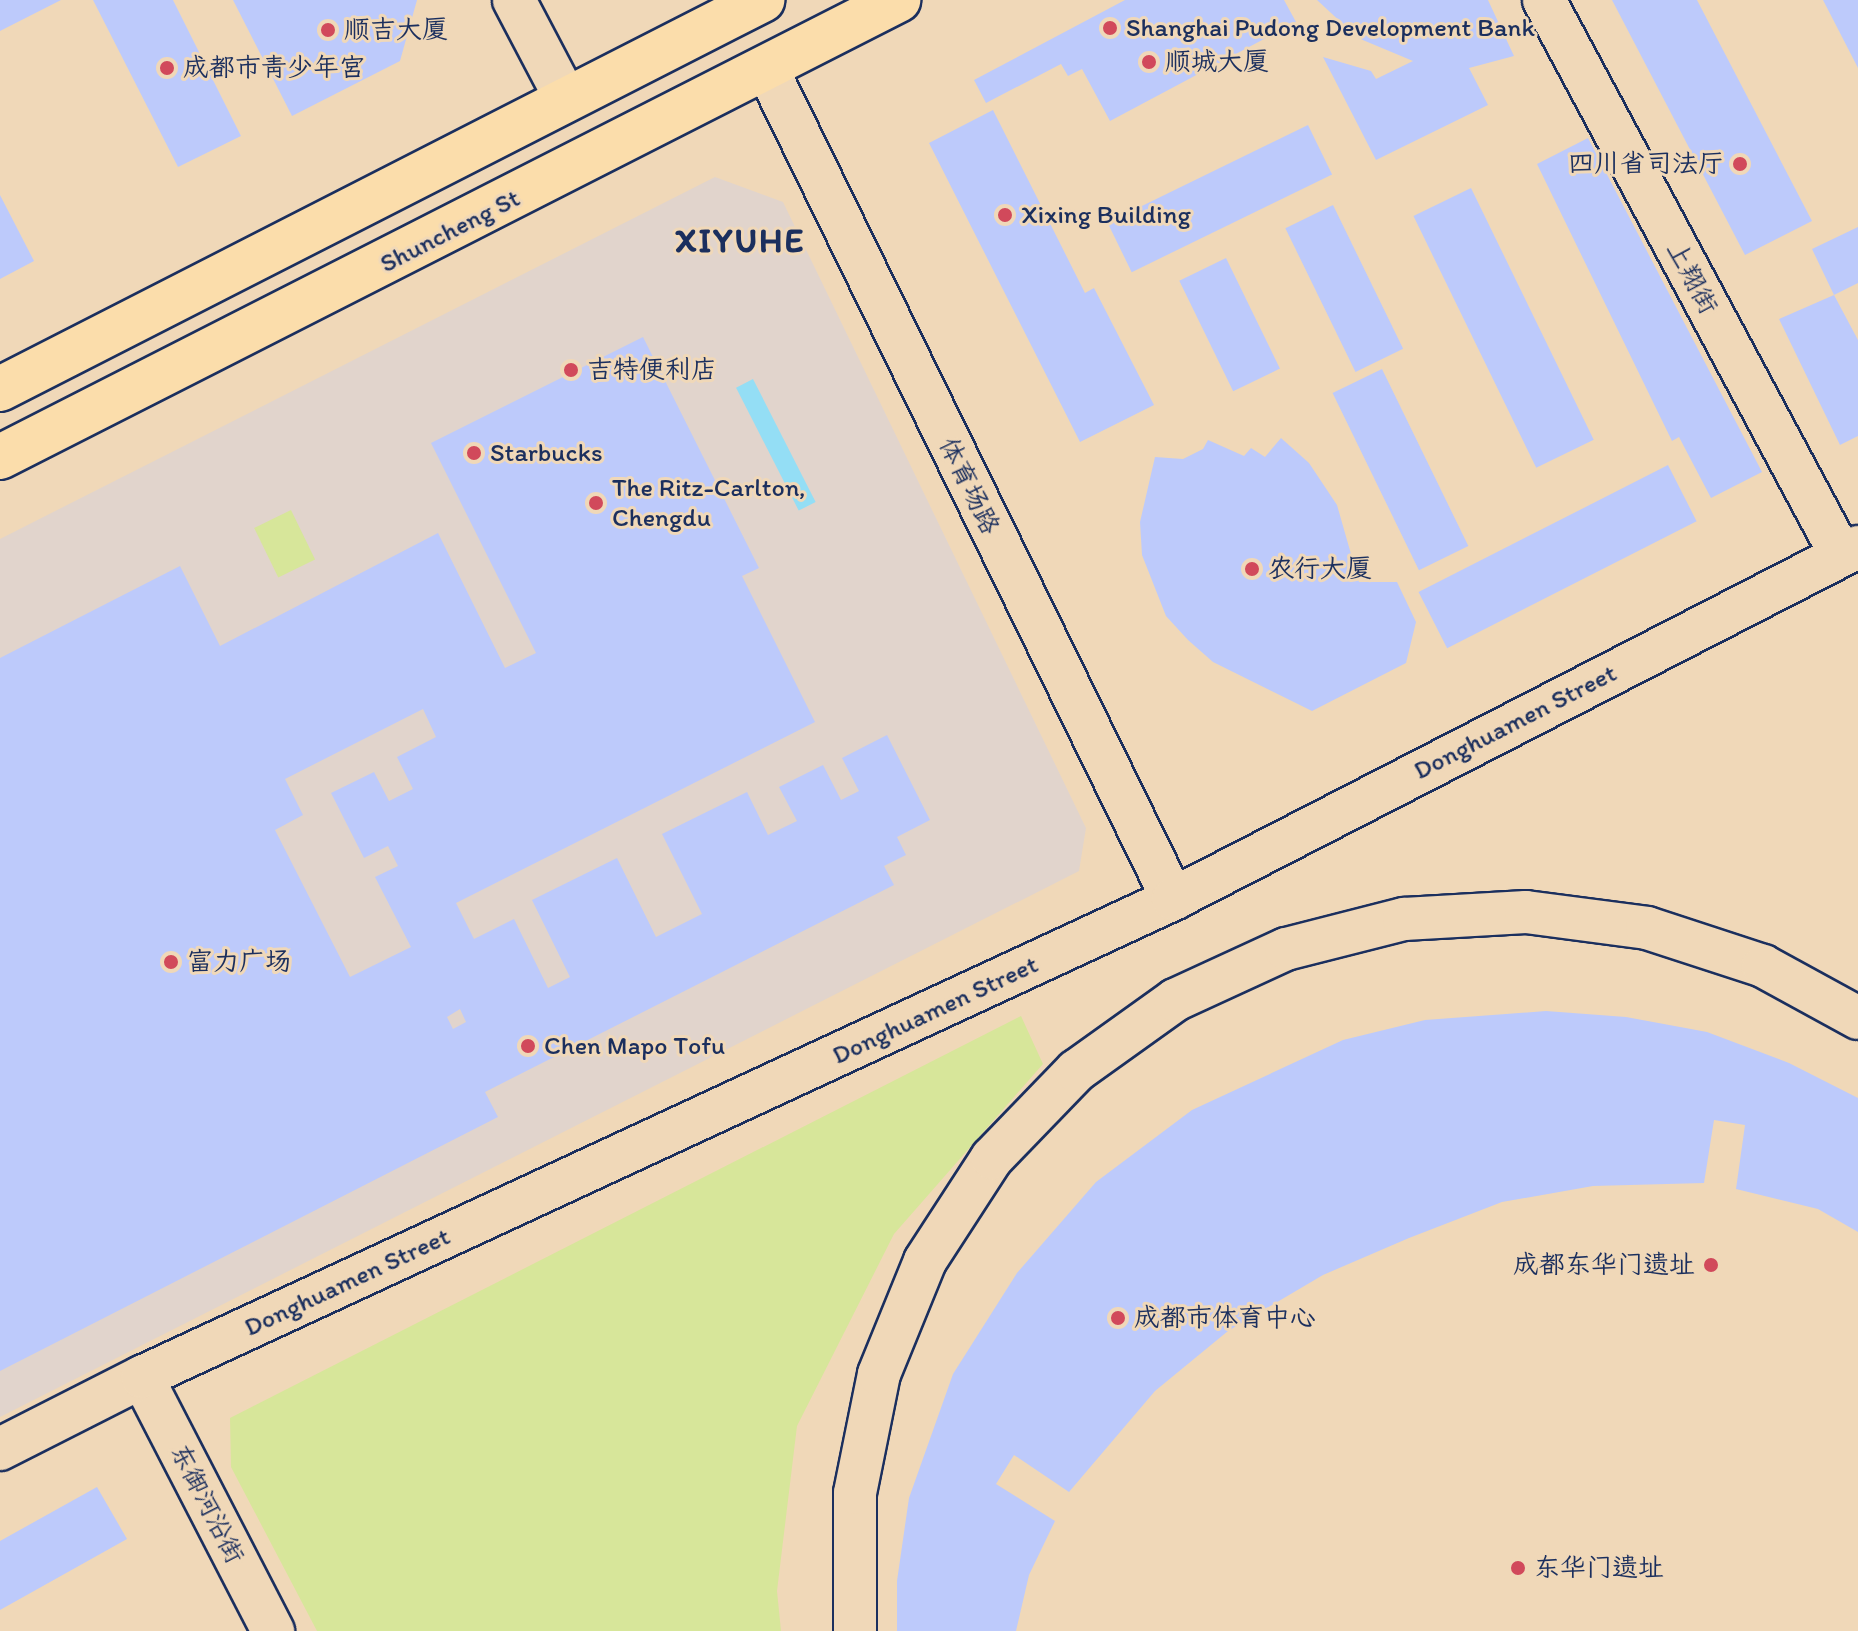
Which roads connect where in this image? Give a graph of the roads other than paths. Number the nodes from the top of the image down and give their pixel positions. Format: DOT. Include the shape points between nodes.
graph roads {
  1 [pos="514,0"];
  2 [pos="762,0"];
  3 [pos="898,0"];
  4 [pos="1544,0"];
  5 [pos="768,71"];
  6 [pos="566,99"];
  7 [pos="0,389"];
  8 [pos="0,457"];
  9 [pos="1849,551"];
  10 [pos="1173,899"];
  11 [pos="1858,1018"];
  12 [pos="142,1377"];
  13 [pos="0,1449"];
  14 [pos="273,1631"];
  15 [pos="855,1631"];
  1 -- 6 [label="street"];
  2 -- 6 [label="main road"];
  3 -- 5 [label="main road, Shuncheng St"];
  4 -- 9 [label="street, 上翔街"];
  5 -- 8 [label="main road, Shuncheng St"];
  5 -- 10 [label="street, 体育场路"];
  6 -- 7 [label="main road"];
  9 -- 10 [label="street, Donghuamen Street"];
  10 -- 12 [label="street, Donghuamen Street"];
  11 -- 15 [label="street" via="1763,966 1647,928 1526,912 1404,919 1375,926 1286,949 1175,1000 1076,1071 1003,1147 925,1261 879,1374 855,1493"];
  12 -- 13 [label="street, Donghuamen Street"];
  12 -- 14 [label="street, 东御河沿街"];
}
